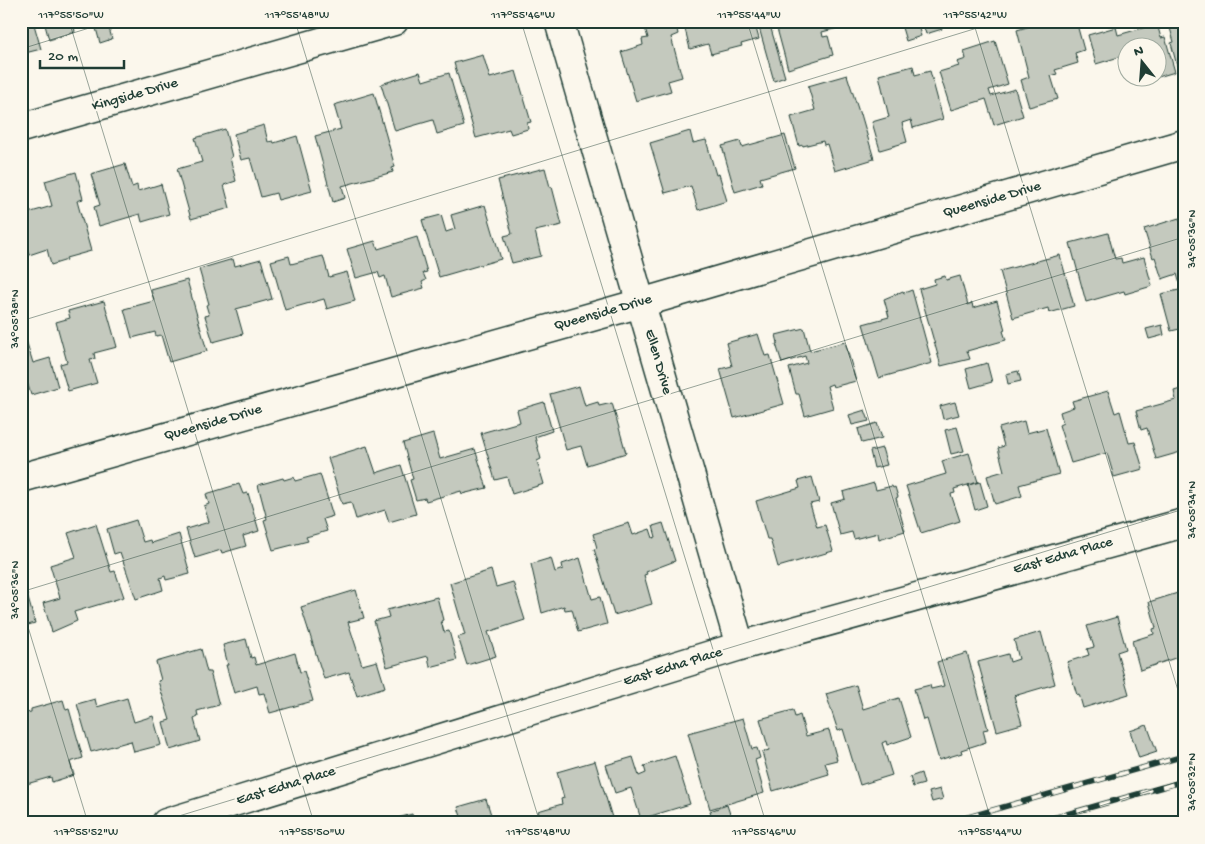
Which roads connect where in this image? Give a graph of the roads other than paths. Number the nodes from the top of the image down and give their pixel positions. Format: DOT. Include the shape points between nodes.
graph roads {
  1 [pos="394,21"];
  2 [pos="559,21"];
  3 [pos="21,128"];
  4 [pos="1184,144"];
  5 [pos="641,303"];
  6 [pos="21,478"];
  7 [pos="1184,523"];
  8 [pos="740,646"];
  9 [pos="166,823"];
  1 -- 3 [label="street, Kingside Drive"];
  2 -- 5 [label="street, Ellen Drive"];
  4 -- 5 [label="street, Queenside Drive"];
  5 -- 6 [label="street, Queenside Drive"];
  5 -- 8 [label="street, Ellen Drive"];
  7 -- 8 [label="street, East Edna Place"];
  8 -- 9 [label="street, East Edna Place"];
}
